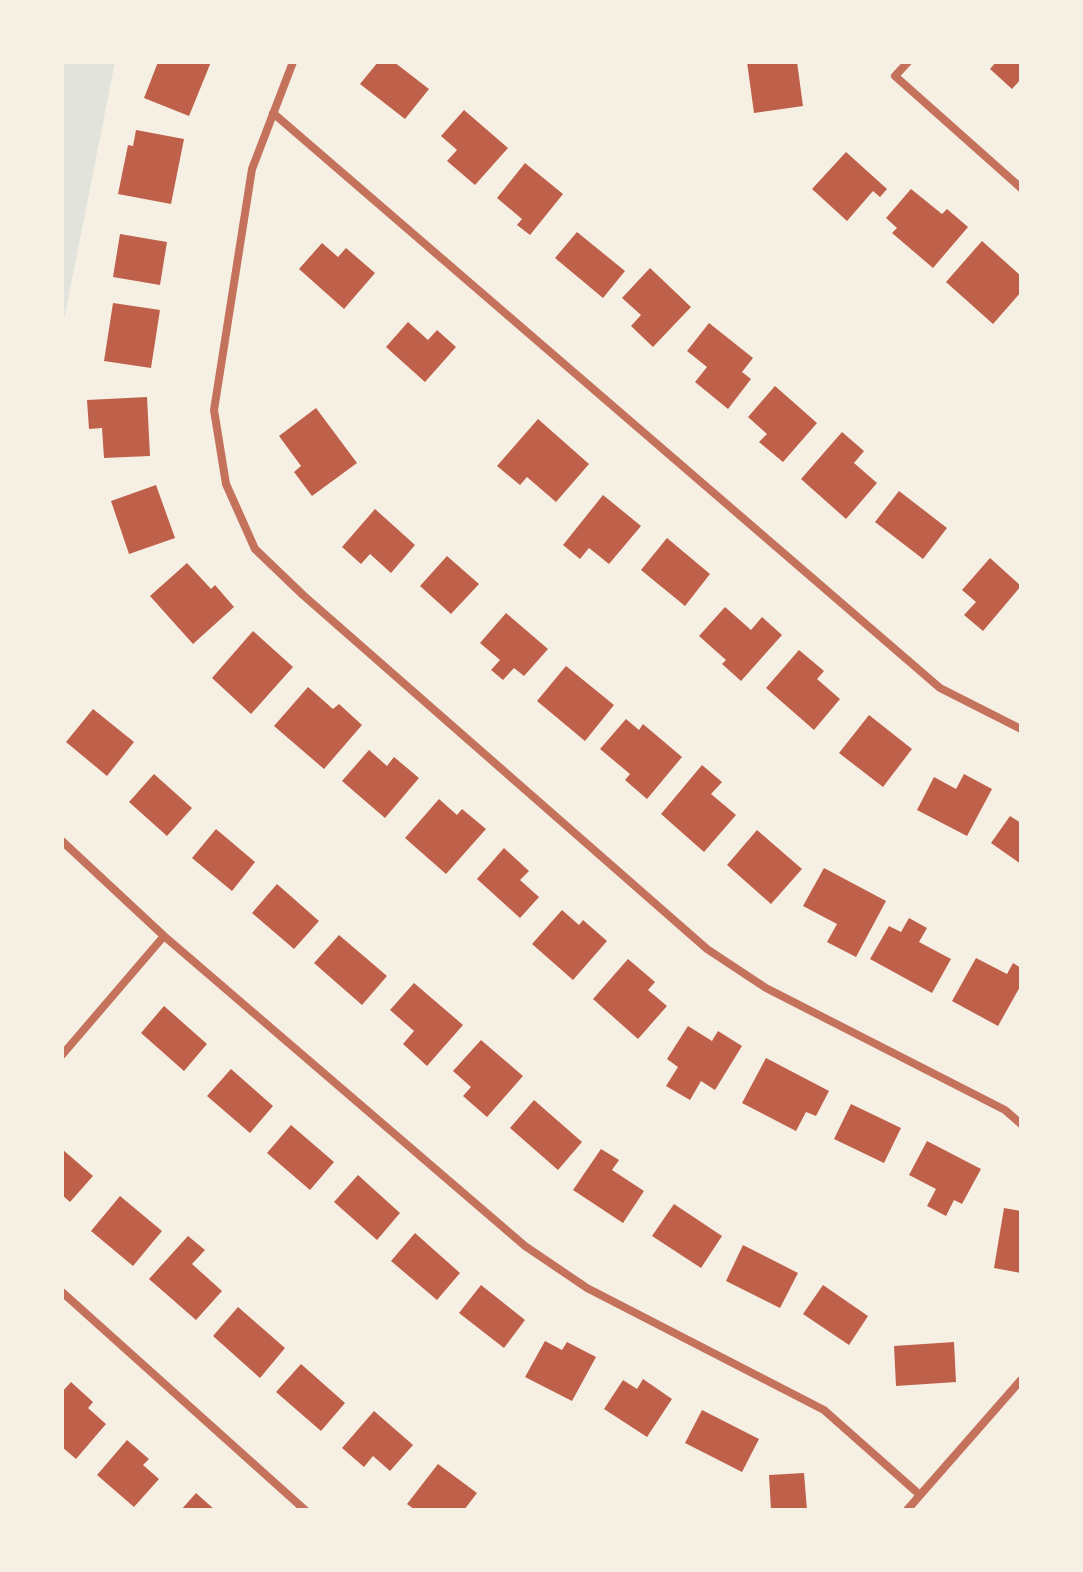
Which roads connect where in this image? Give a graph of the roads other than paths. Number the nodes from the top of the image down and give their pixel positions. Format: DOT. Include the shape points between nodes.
graph roads {
  1 [pos="293,62"];
  2 [pos="908,62"];
  3 [pos="273,113"];
  4 [pos="1021,188"];
  5 [pos="1021,729"];
  6 [pos="62,841"];
  7 [pos="164,936"];
  8 [pos="62,1055"];
  9 [pos="1021,1124"];
  10 [pos="62,1292"];
  11 [pos="1021,1380"];
  12 [pos="920,1495"];
  13 [pos="305,1510"];
  14 [pos="907,1510"];
  1 -- 3 [label="street"];
  2 -- 4 [label="street" via="895,76"];
  3 -- 5 [label="street" via="940,688"];
  3 -- 9 [label="street" via="252,169 214,410 226,484 255,549 707,949 766,988 1005,1110"];
  6 -- 7 [label="street"];
  7 -- 8 [label="street"];
  7 -- 12 [label="street" via="525,1246 587,1288 824,1410"];
  10 -- 13 [label="street"];
  11 -- 12 [label="street"];
  12 -- 14 [label="street"];
}
